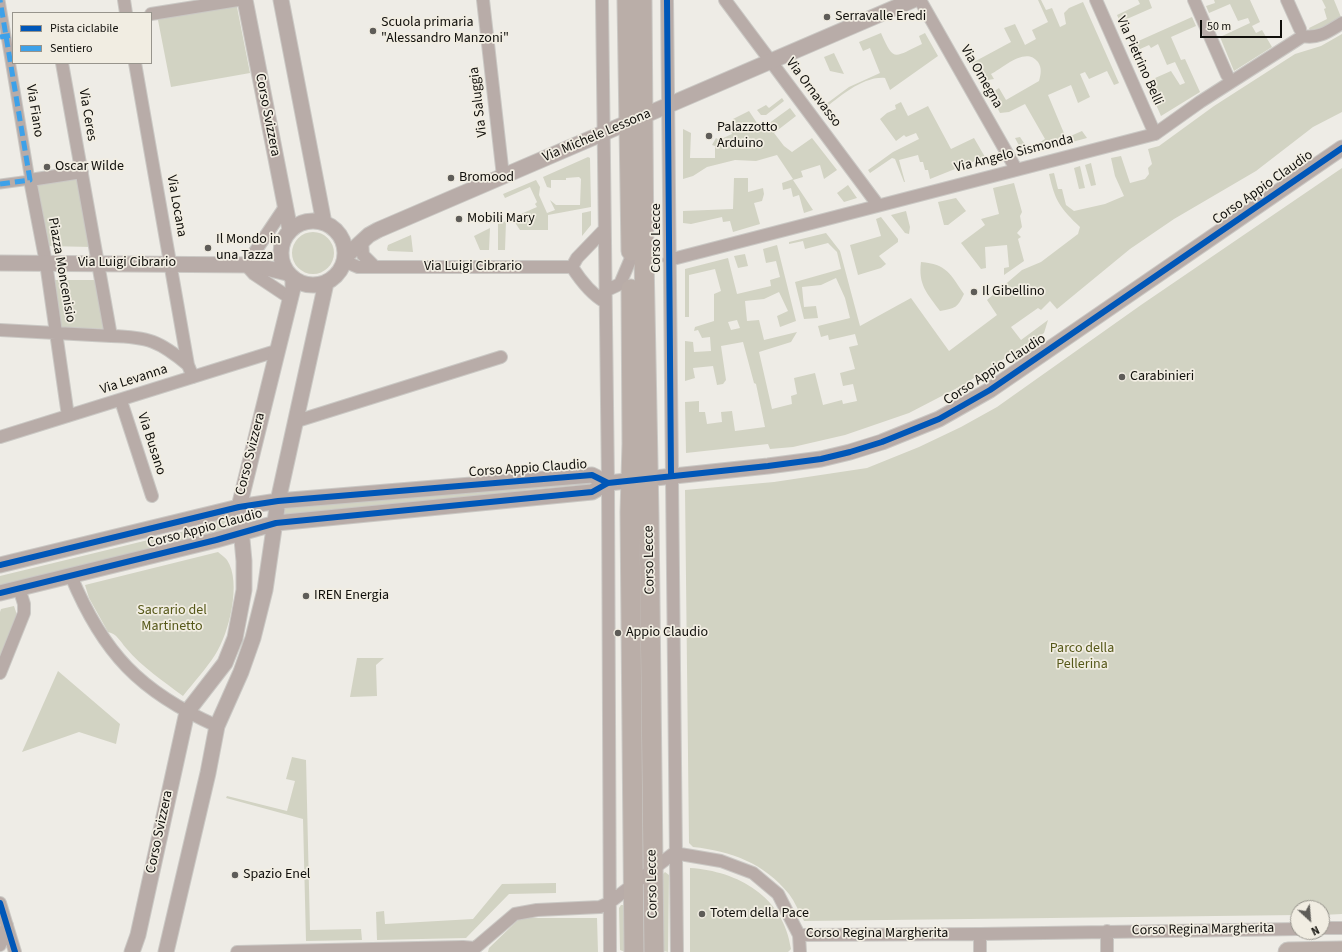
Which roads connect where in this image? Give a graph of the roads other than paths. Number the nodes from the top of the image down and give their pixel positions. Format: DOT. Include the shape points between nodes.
graph roads {
  1 [pos="0,0"];
  2 [pos="124,0"];
  3 [pos="238,0"];
  4 [pos="245,0"];
  5 [pos="281,0"];
  6 [pos="483,0"];
  7 [pos="602,0"];
  8 [pos="627,0"];
  9 [pos="642,0"];
  10 [pos="667,0"];
  11 [pos="725,0"];
  12 [pos="913,0"];
  13 [pos="920,0"];
  14 [pos="1096,0"];
  15 [pos="1194,0"];
  16 [pos="1287,0"];
  17 [pos="126,12"];
  18 [pos="152,14"];
  19 [pos="1342,23"];
  20 [pos="1300,29"];
  21 [pos="6,36"];
  22 [pos="771,62"];
  23 [pos="62,64"];
  24 [pos="135,64"];
  25 [pos="1227,75"];
  26 [pos="668,106"];
  27 [pos="636,119"];
  28 [pos="603,134"];
  29 [pos="1154,134"];
  30 [pos="1342,148"];
  31 [pos="1016,169"];
  32 [pos="82,172"];
  33 [pos="503,176"];
  34 [pos="30,180"];
  35 [pos="0,184"];
  36 [pos="878,205"];
  37 [pos="285,207"];
  38 [pos="324,223"];
  39 [pos="290,230"];
  40 [pos="604,230"];
  41 [pos="338,232"];
  42 [pos="365,238"];
  43 [pos="281,247"];
  44 [pos="631,258"];
  45 [pos="345,259"];
  46 [pos="669,260"];
  47 [pos="0,263"];
  48 [pos="46,263"];
  49 [pos="97,263"];
  50 [pos="171,264"];
  51 [pos="250,265"];
  52 [pos="375,267"];
  53 [pos="572,267"];
  54 [pos="290,276"];
  55 [pos="326,283"];
  56 [pos="605,297"];
  57 [pos="290,298"];
  58 [pos="0,330"];
  59 [pos="56,333"];
  60 [pos="111,336"];
  61 [pos="276,351"];
  62 [pos="501,357"];
  63 [pos="188,365"];
  64 [pos="193,377"];
  65 [pos="121,400"];
  66 [pos="68,416"];
  67 [pos="297,422"];
  68 [pos="0,437"];
  69 [pos="671,476"];
  70 [pos="639,479"];
  71 [pos="608,483"];
  72 [pos="152,496"];
  73 [pos="278,501"];
  74 [pos="239,507"];
  75 [pos="276,523"];
  76 [pos="242,533"];
  77 [pos="0,565"];
  78 [pos="70,576"];
  79 [pos="19,588"];
  80 [pos="0,593"];
  81 [pos="0,673"];
  82 [pos="187,712"];
  83 [pos="217,726"];
  84 [pos="674,854"];
  85 [pos="653,869"];
  86 [pos="633,884"];
  87 [pos="0,903"];
  88 [pos="609,903"];
  89 [pos="7,925"];
  90 [pos="1330,928"];
  91 [pos="1342,928"];
  92 [pos="1290,929"];
  93 [pos="1107,931"];
  94 [pos="980,934"];
  95 [pos="799,935"];
  96 [pos="0,945"];
  97 [pos="475,950"];
  98 [pos="1342,951"];
  99 [pos="15,952"];
  100 [pos="132,952"];
  101 [pos="166,952"];
  102 [pos="237,952"];
  103 [pos="610,952"];
  104 [pos="634,952"];
  105 [pos="654,952"];
  106 [pos="677,952"];
  107 [pos="800,952"];
  108 [pos="980,952"];
  109 [pos="1107,952"];
  110 [pos="1288,952"];
  1 -- 21 [label="street, Via Fiano"];
  2 -- 17 [label="street"];
  3 -- 18 [label="street"];
  4 -- 37 [label="street, Corso Svizzera"];
  5 -- 38 [label="street"];
  6 -- 33 [label="street, Via Saluggia"];
  7 -- 28 [label="street"];
  8 -- 27 [label="main road, Corso Lecce"];
  9 -- 27 [label="main road, Corso Lecce"];
  10 -- 26 [label="street, Corso Lecce"];
  11 -- 22 [label="street, Via Ornavasso"];
  12 -- 22 [label="street, Via Michele Lessona"];
  13 -- 31 [label="street, Via Omegna"];
  14 -- 29 [label="street, Via Pietrino Belli"];
  15 -- 25 [label="street"];
  16 -- 20 [label="street"];
  19 -- 29 [label="street, Via Angelo Sismonda" via="1319,36 1303,36"];
  21 -- 34 [label="street, Via Fiano"];
  22 -- 26 [label="street, Via Michele Lessona"];
  22 -- 36 [label="street, Via Ornavasso"];
  23 -- 32 [label="street, Via Ceres"];
  24 -- 50 [label="street, Via Locana"];
  26 -- 27 [label="street, Via Michele Lessona"];
  26 -- 46 [label="street, Corso Lecce"];
  27 -- 28 [label="street, Via Michele Lessona"];
  27 -- 44 [label="main road, Corso Lecce"];
  27 -- 70 [label="main road, Corso Lecce" via="644,258"];
  28 -- 33 [label="street, Via Michele Lessona"];
  28 -- 40 [label="street"];
  29 -- 31 [label="street, Via Angelo Sismonda"];
  30 -- 69 [label="street, Corso Appio Claudio" via="990,390 939,420 882,442 821,459"];
  31 -- 36 [label="street, Via Angelo Sismonda"];
  32 -- 34 [label="street"];
  32 -- 49 [label="street"];
  33 -- 42 [label="street, Via Michele Lessona"];
  34 -- 35 [label="street"];
  34 -- 48 [label="street, Piazza Moncenisio"];
  36 -- 46 [label="street, Via Angelo Sismonda"];
  37 -- 39 [label="street, Corso Svizzera"];
  37 -- 51 [label="street"];
  38 -- 39 [label="street" via="306,221"];
  38 -- 41 [label="street"];
  39 -- 43 [label="street"];
  40 -- 53 [label="street" via="577,258"];
  40 -- 56 [label="street"];
  41 -- 42 [label="street, Via Michele Lessona"];
  41 -- 45 [label="street" via="345,248"];
  42 -- 45 [label="street, Via Michele Lessona"];
  42 -- 52 [label="street" via="364,255"];
  43 -- 51 [label="street"];
  43 -- 54 [label="street" via="280,256"];
  44 -- 56 [label="street, Corso Lecce" via="620,284"];
  44 -- 70 [label="main road, Corso Lecce" via="632,444"];
  45 -- 52 [label="street, Via Luigi Cibrario" via="358,267"];
  45 -- 55 [label="street" via="338,274"];
  46 -- 69 [label="street, Corso Lecce"];
  47 -- 48 [label="street, Via Luigi Cibrario"];
  48 -- 49 [label="street, Via Luigi Cibrario"];
  48 -- 59 [label="street, Piazza Moncenisio"];
  49 -- 50 [label="street, Via Luigi Cibrario"];
  49 -- 60 [label="street"];
  50 -- 51 [label="street, Via Luigi Cibrario"];
  50 -- 63 [label="street, Via Locana"];
  51 -- 54 [label="street, Via Luigi Cibrario"];
  51 -- 57 [label="street" via="254,274"];
  52 -- 53 [label="street, Via Luigi Cibrario"];
  53 -- 56 [label="street" via="598,298"];
  54 -- 55 [label="street" via="310,285"];
  54 -- 57 [label="street, Corso Svizzera"];
  55 -- 67 [label="street"];
  56 -- 71 [label="street"];
  57 -- 61 [label="street, Corso Svizzera"];
  58 -- 59 [label="street"];
  59 -- 60 [label="street, Piazza Moncenisio"];
  59 -- 66 [label="street"];
  60 -- 63 [label="street, Piazza Moncenisio" via="153,341"];
  61 -- 64 [label="street, Via Levanna"];
  61 -- 74 [label="street, Corso Svizzera"];
  62 -- 67 [label="street"];
  63 -- 64 [label="street, Via Locana"];
  64 -- 65 [label="street, Via Levanna"];
  65 -- 66 [label="street, Via Levanna"];
  65 -- 72 [label="street, Via Busano"];
  66 -- 68 [label="street, Via Levanna"];
  67 -- 73 [label="street"];
  69 -- 70 [label="street, Corso Appio Claudio"];
  69 -- 84 [label="street, Corso Lecce"];
  70 -- 71 [label="street, Corso Appio Claudio"];
  70 -- 85 [label="main road, Corso Lecce"];
  70 -- 86 [label="main road, Corso Lecce"];
  71 -- 73 [label="street, Corso Appio Claudio" via="592,475"];
  71 -- 75 [label="street, Corso Appio Claudio" via="592,492"];
  71 -- 88 [label="street"];
  73 -- 74 [label="street, Corso Appio Claudio"];
  73 -- 75 [label="street"];
  74 -- 76 [label="street, Corso Svizzera"];
  74 -- 77 [label="street, Corso Appio Claudio"];
  75 -- 76 [label="street, Corso Appio Claudio"];
  75 -- 83 [label="street" via="265,590 253,638"];
  76 -- 78 [label="street, Corso Appio Claudio"];
  76 -- 82 [label="street, Corso Svizzera" via="244,590 235,638 225,663"];
  78 -- 79 [label="street, Corso Appio Claudio"];
  78 -- 82 [label="street" via="94,624 118,660"];
  79 -- 80 [label="street, Corso Appio Claudio"];
  79 -- 81 [label="street" via="24,613"];
  82 -- 83 [label="street"];
  82 -- 100 [label="street, Corso Svizzera" via="138,935"];
  83 -- 101 [label="street"];
  84 -- 85 [label="street"];
  84 -- 95 [label="street, Corso Regina Margherita" via="721,861 753,873 778,894"];
  84 -- 106 [label="street, Corso Lecce"];
  85 -- 86 [label="street"];
  85 -- 105 [label="main road, Corso Lecce"];
  86 -- 88 [label="street"];
  86 -- 104 [label="main road, Corso Lecce"];
  87 -- 89 [label="street"];
  88 -- 97 [label="street" via="600,907 537,910 515,914"];
  88 -- 103 [label="street"];
  89 -- 96 [label="street"];
  89 -- 99 [label="street"];
  90 -- 91 [label="street"];
  92 -- 93 [label="street, Corso Regina Margherita"];
  93 -- 94 [label="street, Corso Regina Margherita"];
  93 -- 109 [label="street"];
  94 -- 95 [label="street, Corso Regina Margherita"];
  94 -- 108 [label="street"];
  95 -- 107 [label="street, Corso Regina Margherita"];
  97 -- 102 [label="street" via="463,947"];
  98 -- 110 [label="main road, Corso Regina Margherita"];
}
